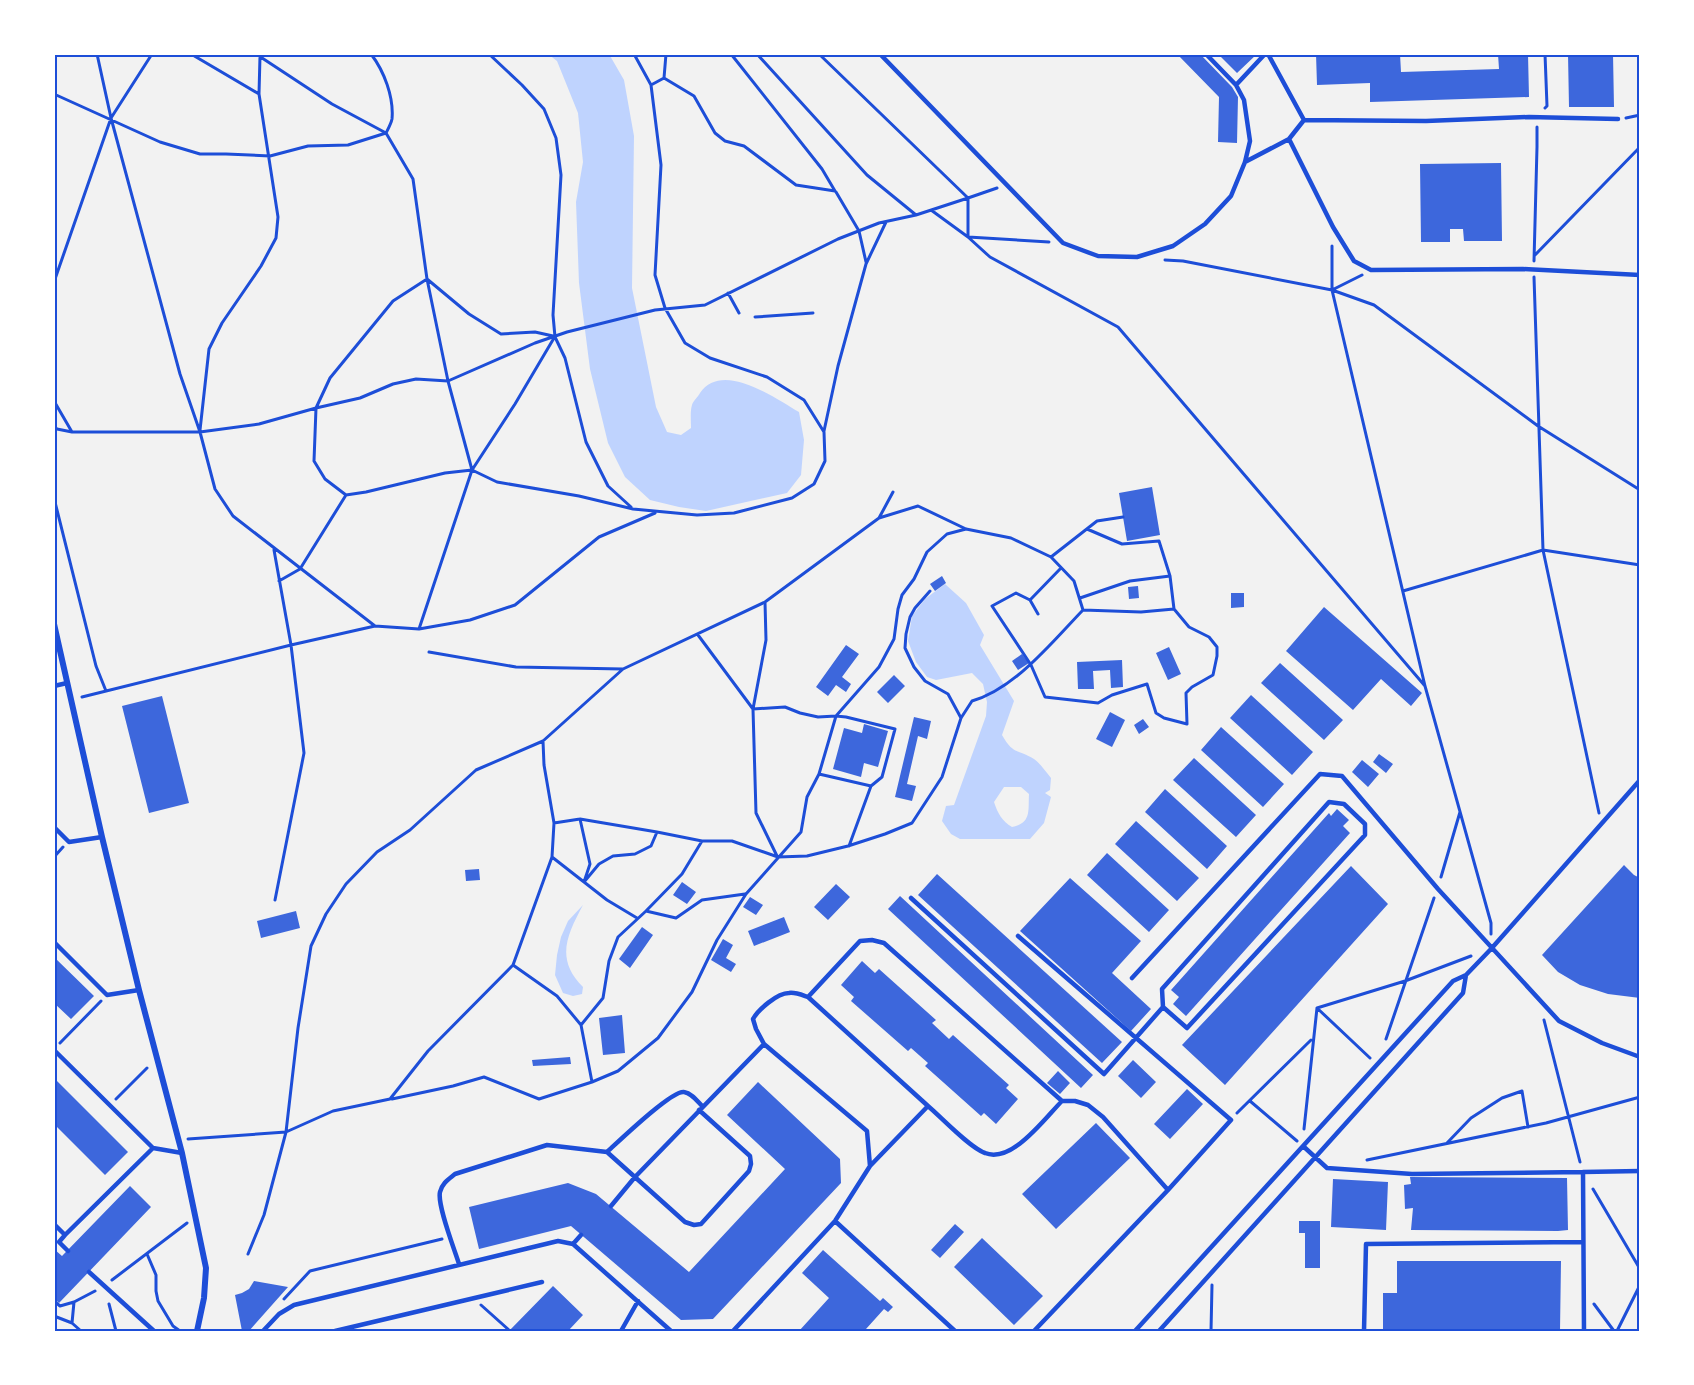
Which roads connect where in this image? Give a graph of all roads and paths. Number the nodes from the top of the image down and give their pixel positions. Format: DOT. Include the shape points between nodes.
graph roads {
  1 [pos="97,54"];
  2 [pos="152,54"];
  3 [pos="191,54"];
  4 [pos="258,54"];
  5 [pos="371,54"];
  6 [pos="489,54"];
  7 [pos="634,54"];
  8 [pos="666,54"];
  9 [pos="731,54"];
  10 [pos="757,54"];
  11 [pos="819,54"];
  12 [pos="880,54"];
  13 [pos="1206,54"];
  14 [pos="1266,54"];
  15 [pos="1545,54"];
  16 [pos="664,78"];
  17 [pos="1236,85"];
  18 [pos="651,86"];
  19 [pos="54,94"];
  20 [pos="259,94"];
  21 [pos="1640,115"];
  22 [pos="111,118"];
  23 [pos="1537,118"];
  24 [pos="1618,119"];
  25 [pos="1304,120"];
  26 [pos="386,133"];
  27 [pos="1289,139"];
  28 [pos="1640,147"];
  29 [pos="270,156"];
  30 [pos="1245,162"];
  31 [pos="1007,185"];
  32 [pos="835,191"];
  33 [pos="968,198"];
  34 [pos="930,210"];
  35 [pos="916,215"];
  36 [pos="886,221"];
  37 [pos="1333,227"];
  38 [pos="859,231"];
  39 [pos="968,237"];
  40 [pos="1063,243"];
  41 [pos="1534,256"];
  42 [pos="1160,259"];
  43 [pos="866,264"];
  44 [pos="1371,270"];
  45 [pos="1533,270"];
  46 [pos="1640,275"];
  47 [pos="427,279"];
  48 [pos="54,282"];
  49 [pos="1332,290"];
  50 [pos="728,294"];
  51 [pos="665,308"];
  52 [pos="739,313"];
  53 [pos="813,313"];
  54 [pos="755,317"];
  55 [pos="555,337"];
  56 [pos="448,381"];
  57 [pos="54,401"];
  58 [pos="316,408"];
  59 [pos="54,426"];
  60 [pos="1538,426"];
  61 [pos="72,432"];
  62 [pos="200,432"];
  63 [pos="824,432"];
  64 [pos="472,470"];
  65 [pos="1640,490"];
  66 [pos="893,492"];
  67 [pos="346,495"];
  68 [pos="54,498"];
  69 [pos="633,509"];
  70 [pos="658,512"];
  71 [pos="1123,517"];
  72 [pos="879,518"];
  73 [pos="966,529"];
  74 [pos="1087,529"];
  75 [pos="273,549"];
  76 [pos="1543,550"];
  77 [pos="1051,557"];
  78 [pos="1640,565"];
  79 [pos="1061,568"];
  80 [pos="300,569"];
  81 [pos="1170,576"];
  82 [pos="279,581"];
  83 [pos="930,591"];
  84 [pos="1403,591"];
  85 [pos="1079,598"];
  86 [pos="1030,600"];
  87 [pos="765,602"];
  88 [pos="1174,609"];
  89 [pos="1083,610"];
  90 [pos="1038,614"];
  91 [pos="54,624"];
  92 [pos="375,626"];
  93 [pos="419,629"];
  94 [pos="699,635"];
  95 [pos="291,645"];
  96 [pos="429,652"];
  97 [pos="1031,665"];
  98 [pos="623,669"];
  99 [pos="67,683"];
  100 [pos="54,686"];
  101 [pos="1425,686"];
  102 [pos="106,691"];
  103 [pos="71,700"];
  104 [pos="753,709"];
  105 [pos="836,716"];
  106 [pos="961,718"];
  107 [pos="543,741"];
  108 [pos="819,774"];
  109 [pos="1640,780"];
  110 [pos="871,786"];
  111 [pos="1460,812"];
  112 [pos="580,819"];
  113 [pos="554,823"];
  114 [pos="1601,823"];
  115 [pos="54,827"];
  116 [pos="657,832"];
  117 [pos="102,837"];
  118 [pos="702,841"];
  119 [pos="848,846"];
  120 [pos="552,857"];
  121 [pos="778,857"];
  122 [pos="584,882"];
  123 [pos="1438,889"];
  124 [pos="746,894"];
  125 [pos="911,898"];
  126 [pos="275,900"];
  127 [pos="646,911"];
  128 [pos="637,918"];
  129 [pos="1018,936"];
  130 [pos="54,942"];
  131 [pos="1491,949"];
  132 [pos="513,965"];
  133 [pos="1466,975"];
  134 [pos="1132,978"];
  135 [pos="1406,981"];
  136 [pos="139,990"];
  137 [pos="107,995"];
  138 [pos="808,997"];
  139 [pos="1539,1001"];
  140 [pos="1163,1007"];
  141 [pos="1317,1008"];
  142 [pos="581,1025"];
  143 [pos="1135,1038"];
  144 [pos="1312,1038"];
  145 [pos="764,1044"];
  146 [pos="1384,1044"];
  147 [pos="54,1050"];
  148 [pos="1640,1057"];
  149 [pos="1377,1064"];
  150 [pos="147,1068"];
  151 [pos="592,1082"];
  152 [pos="1640,1097"];
  153 [pos="390,1099"];
  154 [pos="1062,1101"];
  155 [pos="1250,1101"];
  156 [pos="110,1105"];
  157 [pos="928,1106"];
  158 [pos="701,1108"];
  159 [pos="1568,1117"];
  160 [pos="1231,1120"];
  161 [pos="1528,1127"];
  162 [pos="286,1132"];
  163 [pos="187,1139"];
  164 [pos="1446,1144"];
  165 [pos="1303,1146"];
  166 [pos="153,1148"];
  167 [pos="607,1152"];
  168 [pos="182,1153"];
  169 [pos="1315,1157"];
  170 [pos="1359,1162"];
  171 [pos="870,1166"];
  172 [pos="1640,1171"];
  173 [pos="1583,1172"];
  174 [pos="635,1177"];
  175 [pos="1168,1190"];
  176 [pos="610,1206"];
  177 [pos="835,1221"];
  178 [pos="187,1223"];
  179 [pos="54,1224"];
  180 [pos="65,1235"];
  181 [pos="581,1235"];
  182 [pos="451,1237"];
  183 [pos="1583,1242"];
  184 [pos="573,1244"];
  185 [pos="68,1251"];
  186 [pos="147,1254"];
  187 [pos="248,1254"];
  188 [pos="459,1264"];
  189 [pos="1640,1269"];
  190 [pos="1213,1271"];
  191 [pos="89,1272"];
  192 [pos="542,1282"];
  193 [pos="1640,1285"];
  194 [pos="105,1286"];
  195 [pos="1583,1288"];
  196 [pos="474,1297"];
  197 [pos="54,1300"];
  198 [pos="638,1301"];
  199 [pos="74,1302"];
  200 [pos="278,1305"];
  201 [pos="54,1316"];
  202 [pos="72,1323"];
  203 [pos="510,1330"];
  204 [pos="81,1331"];
  205 [pos="116,1331"];
  206 [pos="154,1331"];
  207 [pos="180,1331"];
  208 [pos="197,1331"];
  209 [pos="263,1331"];
  210 [pos="336,1331"];
  211 [pos="621,1331"];
  212 [pos="671,1331"];
  213 [pos="733,1331"];
  214 [pos="955,1331"];
  215 [pos="1034,1331"];
  216 [pos="1135,1331"];
  217 [pos="1159,1331"];
  218 [pos="1211,1331"];
  219 [pos="1364,1331"];
  220 [pos="1584,1331"];
  221 [pos="1616,1331"];
  1 -- 22 [label="path"];
  2 -- 22 [label="path"];
  3 -- 20 [label="path"];
  4 -- 20 [label="path"];
  4 -- 26 [label="path" via="332,104"];
  5 -- 26 [label="path" via="379,64 390,96 392,120"];
  6 -- 55 [label="path" via="544,110 556,138 561,175"];
  7 -- 18 [label="path"];
  8 -- 16 [label="path"];
  9 -- 32 [label="path"];
  10 -- 35 [label="path" via="867,175"];
  11 -- 33 [label="path"];
  12 -- 31 [label="lane"];
  13 -- 17 [label="lane"];
  14 -- 17 [label="lane"];
  14 -- 25 [label="lane"];
  15 -- 23 [label="path" via="1547,106"];
  16 -- 18 [label="path"];
  16 -- 32 [label="path" via="694,96 715,133 725,141 744,147 796,184"];
  17 -- 30 [label="lane" via="1244,100 1250,141"];
  18 -- 51 [label="path" via="661,165 655,275"];
  19 -- 22 [label="path"];
  20 -- 29 [label="path"];
  21 -- 24 [label="path"];
  22 -- 29 [label="path" via="160,142 200,154"];
  22 -- 48 [label="path"];
  22 -- 62 [label="path" via="180,375"];
  23 -- 24 [label="lane"];
  23 -- 25 [label="lane"];
  23 -- 41 [label="path"];
  25 -- 27 [label="lane"];
  26 -- 29 [label="path" via="348,145 308,146"];
  26 -- 47 [label="path" via="413,179"];
  27 -- 30 [label="lane"];
  27 -- 37 [label="lane"];
  28 -- 41 [label="path"];
  29 -- 62 [label="path" via="278,217 276,238 209,349"];
  30 -- 40 [label="lane" via="1231,196 1205,224 1173,246 1137,257 1098,256"];
  31 -- 33 [label="path"];
  31 -- 40 [label="lane"];
  32 -- 38 [label="path"];
  33 -- 34 [label="path"];
  33 -- 39 [label="path"];
  34 -- 35 [label="path"];
  34 -- 39 [label="path"];
  35 -- 36 [label="path"];
  36 -- 38 [label="path"];
  36 -- 43 [label="path"];
  37 -- 44 [label="lane" via="1354,261"];
  37 -- 49 [label="path"];
  38 -- 43 [label="path"];
  38 -- 50 [label="path"];
  39 -- 40 [label="path"];
  39 -- 101 [label="path" via="990,257 1118,327"];
  41 -- 45 [label="path"];
  42 -- 49 [label="path"];
  43 -- 63 [label="path"];
  44 -- 45 [label="lane"];
  44 -- 49 [label="path"];
  45 -- 46 [label="lane"];
  45 -- 60 [label="path"];
  47 -- 55 [label="path" via="469,314 501,334 535,332"];
  47 -- 56 [label="path"];
  47 -- 58 [label="path" via="393,301 330,378"];
  49 -- 60 [label="path" via="1374,305"];
  49 -- 84 [label="path"];
  50 -- 51 [label="path" via="705,305"];
  50 -- 52 [label="path"];
  51 -- 55 [label="path"];
  51 -- 63 [label="path" via="685,343 710,358 767,377 804,400"];
  53 -- 54 [label="path"];
  55 -- 56 [label="path"];
  55 -- 64 [label="path"];
  55 -- 69 [label="path" via="565,358 586,442 608,486"];
  56 -- 58 [label="path" via="416,379"];
  56 -- 64 [label="path"];
  57 -- 61 [label="path"];
  58 -- 62 [label="path" via="259,424"];
  58 -- 67 [label="path" via="314,461 325,479"];
  59 -- 61 [label="path"];
  60 -- 65 [label="path"];
  60 -- 76 [label="path"];
  61 -- 62 [label="path"];
  62 -- 75 [label="path" via="215,489 233,516"];
  63 -- 70 [label="path" via="825,461 814,484 792,498 734,513"];
  64 -- 67 [label="path"];
  64 -- 69 [label="path" via="497,482"];
  64 -- 93 [label="path"];
  66 -- 72 [label="path"];
  67 -- 80 [label="path"];
  68 -- 102 [label="path" via="96,666"];
  69 -- 70 [label="path"];
  70 -- 93 [label="path" via="599,537 514,604 470,620"];
  71 -- 74 [label="path" via="1097,521"];
  72 -- 73 [label="path" via="918,506"];
  72 -- 87 [label="path"];
  73 -- 77 [label="path" via="1011,538"];
  73 -- 105 [label="path" via="948,534 927,552 902,596 894,639 879,667"];
  74 -- 77 [label="path"];
  74 -- 81 [label="path" via="1122,544 1159,541"];
  75 -- 80 [label="path"];
  75 -- 82 [label="path"];
  76 -- 78 [label="path"];
  76 -- 84 [label="path"];
  76 -- 114 [label="path"];
  77 -- 79 [label="path"];
  79 -- 85 [label="path" via="1074,581"];
  79 -- 86 [label="path"];
  80 -- 82 [label="path"];
  80 -- 92 [label="path"];
  81 -- 85 [label="path" via="1130,581"];
  81 -- 88 [label="path"];
  82 -- 95 [label="path"];
  83 -- 106 [label="path" via="910,617 905,648 925,681 948,694"];
  84 -- 101 [label="path"];
  85 -- 89 [label="path"];
  86 -- 90 [label="path"];
  86 -- 97 [label="path" via="1016,593 992,606"];
  87 -- 94 [label="path"];
  87 -- 104 [label="path" via="766,640"];
  88 -- 89 [label="path"];
  88 -- 97 [label="path" via="1189,627 1209,637 1217,647 1213,675 1186,693 1187,724 1156,713 1147,684 1098,703 1045,697"];
  89 -- 97 [label="path"];
  91 -- 99 [label="street"];
  92 -- 93 [label="path"];
  92 -- 95 [label="path"];
  94 -- 98 [label="path"];
  94 -- 104 [label="path"];
  95 -- 102 [label="path"];
  95 -- 126 [label="path" via="304,753"];
  96 -- 98 [label="path" via="516,667"];
  97 -- 106 [label="path" via="983,698 972,701"];
  98 -- 107 [label="path"];
  99 -- 100 [label="lane"];
  99 -- 103 [label="street"];
  101 -- 111 [label="path"];
  102 -- 103 [label="path"];
  103 -- 117 [label="street"];
  104 -- 105 [label="path" via="785,707 818,717"];
  104 -- 121 [label="path" via="756,813"];
  105 -- 108 [label="path"];
  105 -- 110 [label="path" via="895,729 882,777"];
  106 -- 119 [label="path" via="942,777 912,823"];
  107 -- 113 [label="path"];
  107 -- 162 [label="path" via="476,770 410,830 377,852 346,884 326,914 311,946"];
  108 -- 110 [label="path"];
  108 -- 121 [label="path" via="807,797 801,831"];
  109 -- 114 [label="lane"];
  110 -- 119 [label="path"];
  111 -- 123 [label="path"];
  111 -- 131 [label="path" via="1491,923"];
  112 -- 113 [label="path"];
  112 -- 116 [label="path"];
  112 -- 122 [label="path" via="590,864"];
  113 -- 120 [label="path"];
  114 -- 131 [label="lane"];
  115 -- 117 [label="lane" via="69,842"];
  116 -- 118 [label="path"];
  116 -- 122 [label="path" via="651,846 635,854 613,856 599,864"];
  117 -- 136 [label="street"];
  118 -- 121 [label="path" via="732,842"];
  118 -- 127 [label="path" via="682,874"];
  119 -- 121 [label="path" via="807,856"];
  120 -- 122 [label="path"];
  120 -- 132 [label="path"];
  121 -- 124 [label="path"];
  122 -- 128 [label="path"];
  123 -- 131 [label="lane"];
  123 -- 134 [label="lane" via="1342,776 1320,774"];
  123 -- 135 [label="path"];
  124 -- 127 [label="path" via="702,900 676,918"];
  124 -- 151 [label="path" via="717,940 692,992 658,1038 618,1071"];
  125 -- 143 [label="lane" via="1104,1074"];
  127 -- 128 [label="path"];
  128 -- 142 [label="path" via="618,937 609,961 603,998"];
  129 -- 143 [label="lane"];
  130 -- 137 [label="lane"];
  131 -- 133 [label="lane"];
  131 -- 135 [label="path"];
  131 -- 139 [label="lane"];
  132 -- 142 [label="path" via="557,996"];
  132 -- 153 [label="path" via="428,1051"];
  133 -- 149 [label="lane" via="1453,981"];
  133 -- 169 [label="lane" via="1463,993"];
  135 -- 141 [label="path"];
  135 -- 146 [label="path"];
  136 -- 137 [label="lane"];
  136 -- 168 [label="street"];
  137 -- 147 [label="path"];
  138 -- 145 [label="lane" via="783,993 757,1012 753,1019"];
  138 -- 154 [label="lane" via="860,941 884,943"];
  138 -- 157 [label="lane"];
  139 -- 148 [label="lane" via="1559,1022 1602,1044"];
  139 -- 159 [label="path"];
  140 -- 140 [label="lane" via="1162,989 1329,802 1344,804 1365,824 1365,835 1187,1028"];
  140 -- 143 [label="lane"];
  141 -- 144 [label="path"];
  141 -- 149 [label="path"];
  142 -- 151 [label="path"];
  143 -- 160 [label="lane"];
  144 -- 155 [label="path"];
  144 -- 165 [label="path"];
  145 -- 158 [label="lane"];
  145 -- 171 [label="lane" via="867,1131"];
  147 -- 156 [label="lane"];
  149 -- 165 [label="lane"];
  150 -- 156 [label="path"];
  151 -- 153 [label="path" via="540,1099 484,1077"];
  152 -- 159 [label="path"];
  153 -- 162 [label="path" via="333,1111"];
  154 -- 157 [label="lane" via="1019,1145 997,1155 975,1148"];
  154 -- 175 [label="lane" via="1088,1105 1103,1117"];
  155 -- 160 [label="path"];
  155 -- 165 [label="path"];
  156 -- 166 [label="lane"];
  157 -- 171 [label="lane"];
  158 -- 167 [label="lane" via="690,1095 677,1093"];
  158 -- 174 [label="lane"];
  158 -- 174 [label="lane" via="750,1156 751,1164 749,1171 700,1224 685,1222"];
  159 -- 161 [label="path"];
  159 -- 173 [label="path"];
  160 -- 175 [label="lane"];
  161 -- 164 [label="path"];
  161 -- 164 [label="path" via="1522,1090 1471,1118"];
  162 -- 163 [label="path"];
  162 -- 187 [label="path" via="264,1215"];
  164 -- 170 [label="path"];
  165 -- 169 [label="lane"];
  165 -- 216 [label="lane"];
  166 -- 168 [label="lane"];
  166 -- 180 [label="lane"];
  167 -- 174 [label="lane"];
  167 -- 182 [label="lane" via="547,1145 455,1174 440,1192"];
  168 -- 208 [label="street" via="206,1268"];
  169 -- 173 [label="lane" via="1327,1168 1370,1172"];
  169 -- 190 [label="lane"];
  171 -- 177 [label="lane"];
  172 -- 173 [label="lane"];
  173 -- 183 [label="lane"];
  173 -- 189 [label="path"];
  174 -- 176 [label="lane"];
  175 -- 215 [label="lane"];
  177 -- 213 [label="lane"];
  177 -- 214 [label="lane"];
  178 -- 186 [label="path"];
  179 -- 180 [label="lane"];
  180 -- 185 [label="lane" via="59,1242"];
  181 -- 184 [label="lane"];
  182 -- 188 [label="lane"];
  182 -- 200 [label="path" via="310,1271"];
  183 -- 195 [label="lane"];
  183 -- 219 [label="lane" via="1366,1244"];
  184 -- 188 [label="lane" via="558,1241"];
  184 -- 198 [label="lane"];
  186 -- 194 [label="path"];
  186 -- 207 [label="path" via="156,1275 158,1301"];
  188 -- 209 [label="lane" via="294,1305"];
  190 -- 217 [label="lane"];
  190 -- 218 [label="path"];
  191 -- 194 [label="lane"];
  192 -- 196 [label="lane"];
  193 -- 221 [label="path"];
  194 -- 199 [label="path"];
  194 -- 205 [label="path"];
  194 -- 206 [label="lane"];
  195 -- 220 [label="lane"];
  195 -- 221 [label="path"];
  196 -- 203 [label="path"];
  196 -- 210 [label="lane"];
  197 -- 199 [label="path" via="60,1306"];
  198 -- 211 [label="lane"];
  198 -- 212 [label="lane"];
  199 -- 202 [label="path"];
  201 -- 202 [label="path"];
  202 -- 204 [label="path"];
}
